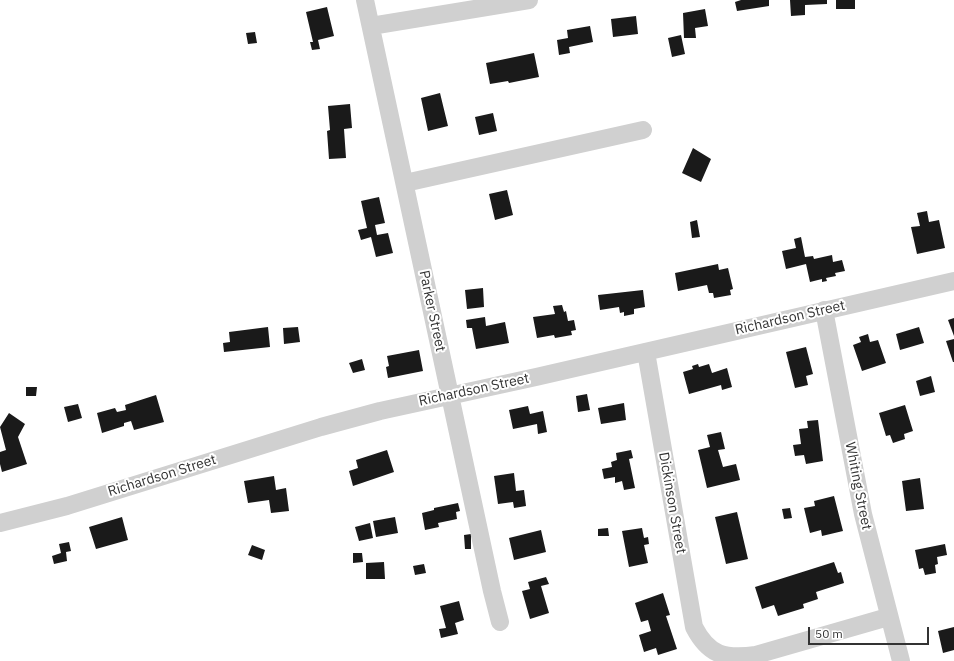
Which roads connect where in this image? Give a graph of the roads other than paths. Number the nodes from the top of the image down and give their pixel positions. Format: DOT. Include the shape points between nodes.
graph roads {
  1 [pos="365,0"];
  2 [pos="529,0"];
  3 [pos="371,26"];
  4 [pos="643,130"];
  5 [pos="405,183"];
  6 [pos="954,281"];
  7 [pos="824,310"];
  8 [pos="646,352"];
  9 [pos="450,396"];
  10 [pos="0,523"];
  11 [pos="888,617"];
  12 [pos="500,622"];
  13 [pos="901,661"];
  1 -- 3 [label="street, Parker Street"];
  2 -- 3 [label="street"];
  3 -- 5 [label="street, Parker Street"];
  4 -- 5 [label="street"];
  5 -- 9 [label="street, Parker Street"];
  6 -- 7 [label="street, Richardson Street"];
  7 -- 8 [label="street, Richardson Street"];
  7 -- 11 [label="street, Whiting Street" via="863,514"];
  8 -- 9 [label="street, Richardson Street"];
  8 -- 11 [label="street, Dickinson Street" via="694,627 709,649 724,656 740,658"];
  9 -- 10 [label="street, Richardson Street" via="380,410 67,506"];
  9 -- 12 [label="street, Parker Street"];
  11 -- 13 [label="street, Whiting Street"];
}
